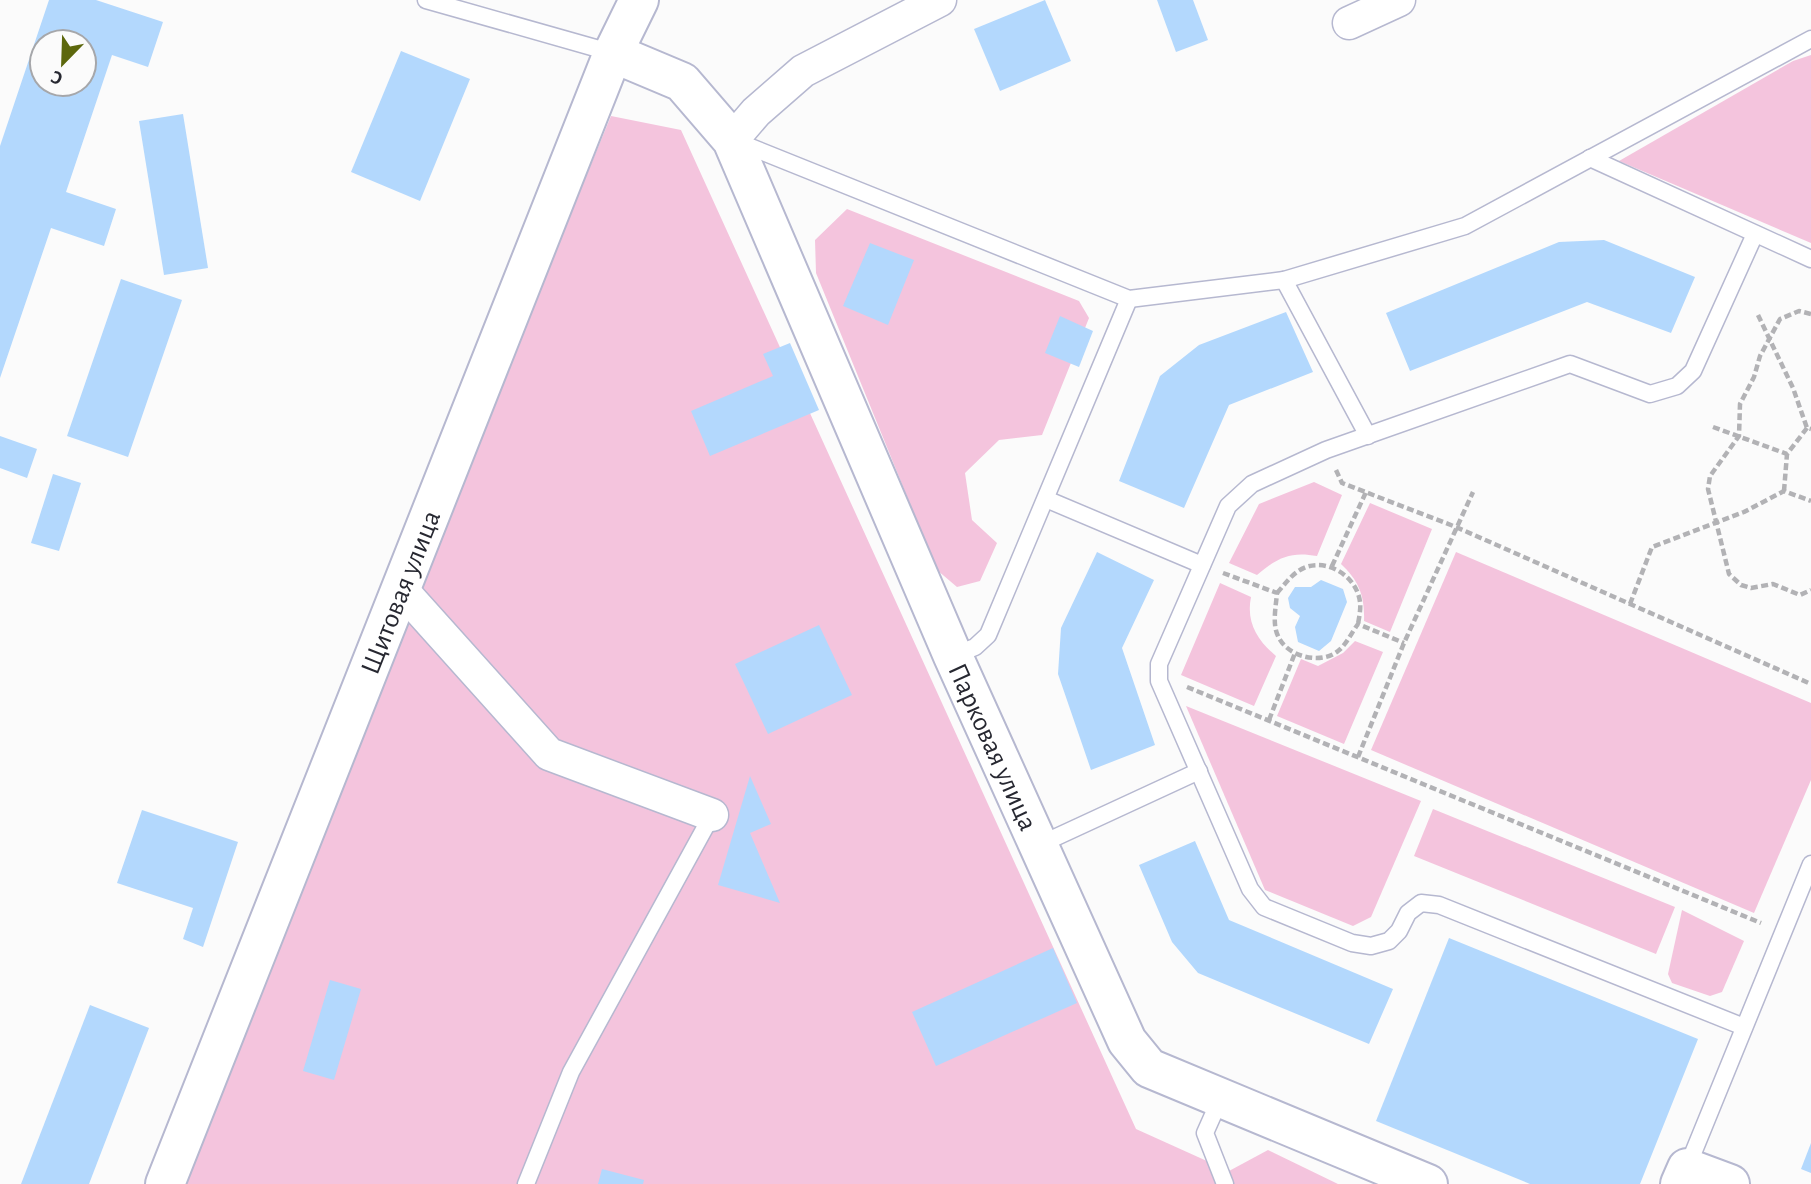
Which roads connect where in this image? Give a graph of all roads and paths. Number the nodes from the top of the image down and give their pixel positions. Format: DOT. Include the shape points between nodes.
graph roads {
  1 [pos="426,0"];
  2 [pos="639,0"];
  3 [pos="940,0"];
  4 [pos="1399,0"];
  5 [pos="1349,23"];
  6 [pos="1811,39"];
  7 [pos="613,53"];
  8 [pos="732,140"];
  9 [pos="1590,159"];
  10 [pos="1755,234"];
  11 [pos="1811,259"];
  12 [pos="1284,280"];
  13 [pos="1129,299"];
  14 [pos="1811,314"];
  15 [pos="1758,315"];
  16 [pos="1769,340"];
  17 [pos="1713,427"];
  18 [pos="1809,428"];
  19 [pos="1368,436"];
  20 [pos="1739,436"];
  21 [pos="1326,450"];
  22 [pos="1787,454"];
  23 [pos="1784,491"];
  24 [pos="1366,492"];
  25 [pos="1473,492"];
  26 [pos="1046,499"];
  27 [pos="1811,501"];
  28 [pos="1718,522"];
  29 [pos="1456,527"];
  30 [pos="1202,565"];
  31 [pos="1332,566"];
  32 [pos="401,589"];
  33 [pos="1811,590"];
  34 [pos="1278,593"];
  35 [pos="1630,604"];
  36 [pos="1358,624"];
  37 [pos="1404,643"];
  38 [pos="1295,653"];
  39 [pos="953,656"];
  40 [pos="1158,681"];
  41 [pos="1811,684"];
  42 [pos="1269,720"];
  43 [pos="1358,757"];
  44 [pos="1199,771"];
  45 [pos="712,815"];
  46 [pos="1037,846"];
  47 [pos="1811,864"];
  48 [pos="1783,932"];
  49 [pos="1744,1027"];
  50 [pos="1221,1097"];
  51 [pos="1684,1176"];
  52 [pos="1219,1181"];
  53 [pos="164,1184"];
  54 [pos="526,1184"];
  55 [pos="1428,1184"];
  56 [pos="1730,1184"];
  1 -- 7 [label="lane"];
  2 -- 7 [label="street, Щитовая улица"];
  3 -- 8 [label="street" via="803,71"];
  4 -- 5 [label="street"];
  6 -- 9 [label="lane"];
  7 -- 8 [label="street, Парковая улица" via="682,82"];
  7 -- 32 [label="street, Щитовая улица"];
  8 -- 13 [label="lane"];
  8 -- 39 [label="street, Парковая улица"];
  9 -- 10 [label="lane"];
  9 -- 12 [label="lane" via="1465,226"];
  10 -- 11 [label="lane"];
  10 -- 19 [label="lane" via="1693,371 1677,386 1650,394 1570,364"];
  12 -- 13 [label="lane"];
  12 -- 19 [label="lane"];
  13 -- 26 [label="lane"];
  14 -- 16 [label="path" via="1799,312 1780,319"];
  15 -- 16 [label="path"];
  16 -- 18 [label="path"];
  16 -- 20 [label="path" via="1740,404"];
  17 -- 20 [label="path"];
  18 -- 22 [label="path"];
  19 -- 21 [label="lane"];
  20 -- 22 [label="path"];
  20 -- 28 [label="path" via="1710,476 1708,489"];
  21 -- 24 [label="path" via="1342,482"];
  21 -- 30 [label="lane" via="1237,495"];
  22 -- 23 [label="path"];
  23 -- 27 [label="path"];
  23 -- 28 [label="path"];
  24 -- 29 [label="path"];
  24 -- 31 [label="path"];
  25 -- 29 [label="path"];
  26 -- 30 [label="lane"];
  26 -- 39 [label="lane" via="988,635 975,647"];
  28 -- 33 [label="path" via="1728,574 1741,584 1751,588 1773,584 1800,595"];
  28 -- 35 [label="path" via="1652,547"];
  29 -- 35 [label="path"];
  29 -- 37 [label="path"];
  30 -- 34 [label="path"];
  30 -- 40 [label="lane" via="1159,664"];
  31 -- 34 [label="path" via="1308,566 1292,574"];
  31 -- 36 [label="path" via="1351,581 1360,601"];
  32 -- 45 [label="street" via="549,754"];
  32 -- 53 [label="street, Щитовая улица"];
  34 -- 38 [label="path" via="1277,635 1286,649"];
  35 -- 41 [label="path"];
  36 -- 37 [label="path"];
  36 -- 38 [label="path" via="1338,651 1314,659"];
  37 -- 43 [label="path"];
  38 -- 42 [label="path"];
  39 -- 46 [label="street, Парковая улица"];
  40 -- 42 [label="path" via="1189,687"];
  40 -- 44 [label="lane"];
  42 -- 43 [label="path"];
  43 -- 48 [label="path"];
  44 -- 46 [label="lane"];
  44 -- 49 [label="lane" via="1250,889 1264,907 1352,943 1371,946 1389,941 1408,913 1421,903 1439,905"];
  45 -- 54 [label="lane" via="571,1072"];
  46 -- 50 [label="street, Парковая улица" via="1127,1041 1149,1068"];
  47 -- 48 [label="lane"];
  48 -- 49 [label="lane"];
  49 -- 51 [label="lane"];
  50 -- 52 [label="lane" via="1205,1133"];
  50 -- 55 [label="street, Парковая улица"];
  51 -- 56 [label="street"];
}
